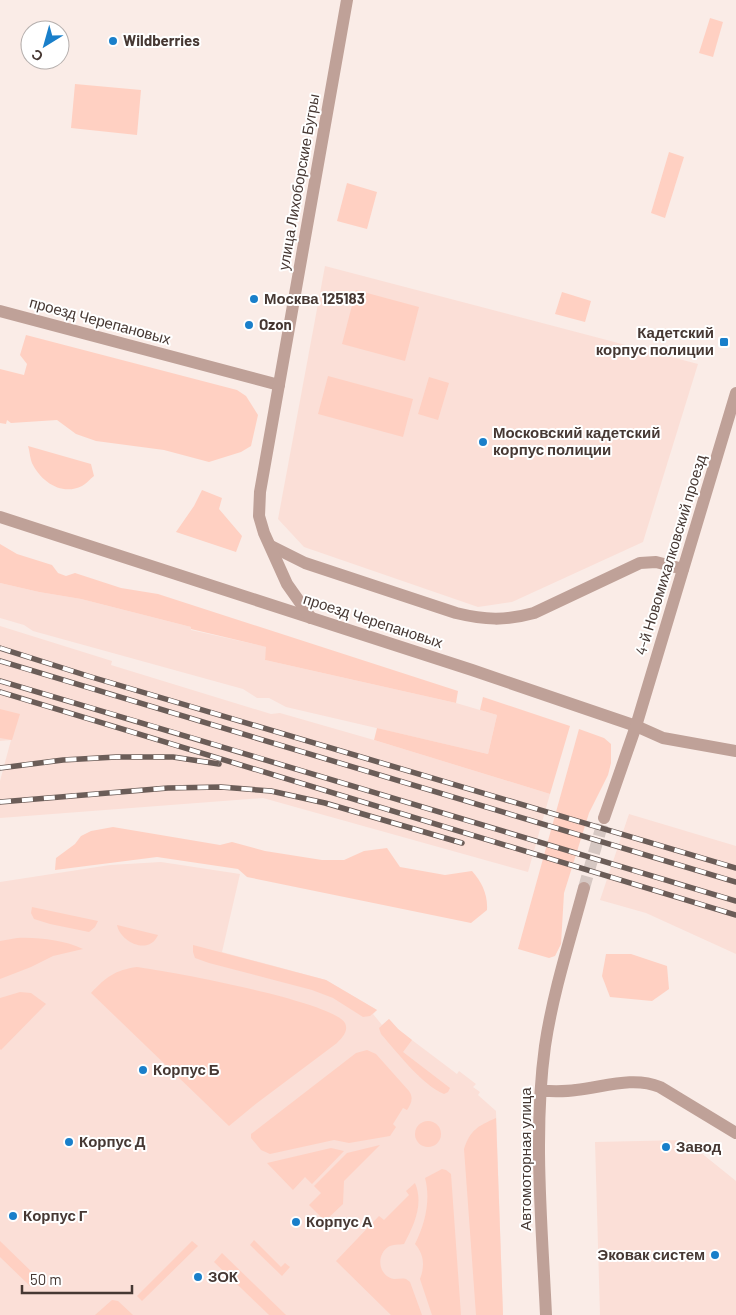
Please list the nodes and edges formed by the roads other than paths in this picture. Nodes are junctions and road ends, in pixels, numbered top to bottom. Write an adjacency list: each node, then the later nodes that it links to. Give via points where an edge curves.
1 (347, 0): 3 (street, улица Лихоборские Бугры)
2 (0, 311): 3 (street, проезд Черепановых)
3 (279, 385): 6 (street, улица Лихоборские Бугры, via 260,492 259,516)
4 (736, 393): 7 (street, 4-й Новомихалковский проезд)
5 (0, 517): 8 (street, проезд Черепановых)
6 (271, 546): 7 (street, via 305,563 456,613 497,620 534,613 640,563 656,562); 8 (street, улица Лихоборские Бугры, via 287,584)
7 (684, 569): 9 (street, 4-й Новомихалковский проезд)
8 (311, 618): 9 (street, проезд Черепановых)
9 (636, 726): 10 (street, проезд Черепановых, via 663,738); 11 (street)
10 (736, 751)
11 (604, 818)
12 (584, 888): 13 (street, Автомоторная улица, via 553,1006)
13 (541, 1091): 14 (street, via 650,1082); 15 (street, Автомоторная улица, via 539,1142)
14 (736, 1133)
15 (546, 1315)

